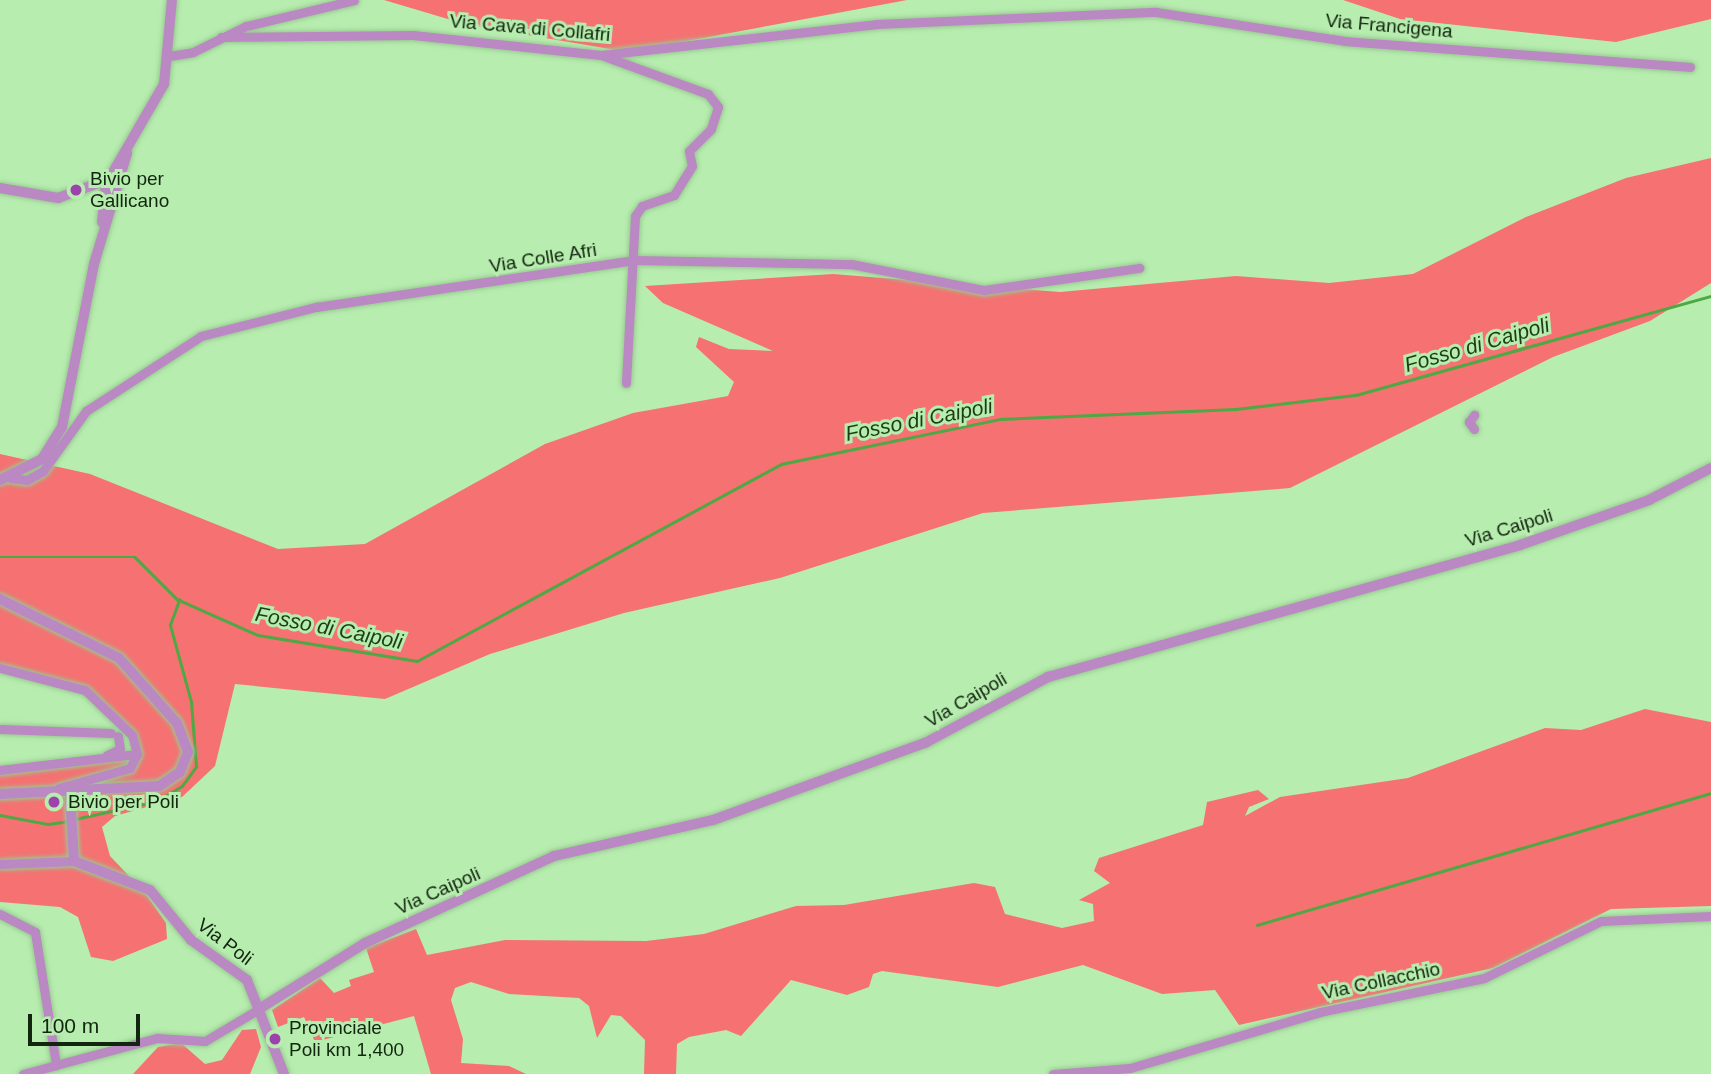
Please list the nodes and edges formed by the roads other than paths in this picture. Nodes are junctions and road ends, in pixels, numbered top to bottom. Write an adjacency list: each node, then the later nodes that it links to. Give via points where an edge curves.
1 (172, 0): 6 (street)
2 (354, 0): 4 (street)
3 (877, 24): 5 (street, Via Cava di Collafri); 7 (street, Via Francigena, via 1163,12 1354,42)
4 (221, 37): 5 (street, Via Cava di Collafri, via 413,35); 6 (street)
5 (601, 55): 13 (street, via 708,94 718,107 713,126 689,151 693,163 677,192 636,213)
6 (169, 56): 8 (street, via 162,90)
7 (1690, 67)
8 (110, 187): 10 (street); 11 (street); 12 (street)
9 (0, 188): 10 (street, via 34,198)
10 (82, 194): 11 (street)
11 (102, 208): 12 (street)
12 (101, 238): 19 (street, via 62,427 47,454)
13 (635, 260): 14 (street, Via Colle Afri, via 850,264 984,290); 15 (street); 19 (street, Via Colle Afri, via 224,326 148,367 86,411 40,474)
14 (1139, 268)
15 (626, 383)
16 (1474, 415): 17 (street, via 1469,422)
17 (1474, 429)
18 (1711, 468): 33 (street, Via Caipoli, via 1656,497 1520,545 1048,677 917,747 713,820 554,856 365,943)
19 (6, 479)
20 (0, 599): 28 (street, via 119,657 187,742 186,761 165,783)
21 (0, 668): 23 (street, via 93,695 126,724)
22 (0, 729): 24 (street, via 30,727 115,735 117,752)
23 (137, 754): 24 (street); 27 (street, via 128,769)
24 (88, 763): 25 (street)
25 (0, 771)
26 (0, 794): 27 (street)
27 (44, 794): 28 (street)
28 (71, 794): 29 (street)
29 (73, 857): 30 (street); 33 (street, Via Poli, via 152,892 191,940 247,980)
30 (0, 864)
31 (0, 914): 34 (street, via 35,932)
32 (1711, 916): 37 (street, Via Collacchio, via 1601,921 1484,978 1320,1012 1130,1068)
33 (259, 1009): 34 (street, via 205,1041 154,1038); 36 (street, Via Poli)
34 (56, 1065): 35 (street)
35 (23, 1074)
36 (284, 1074)
37 (1053, 1074)

